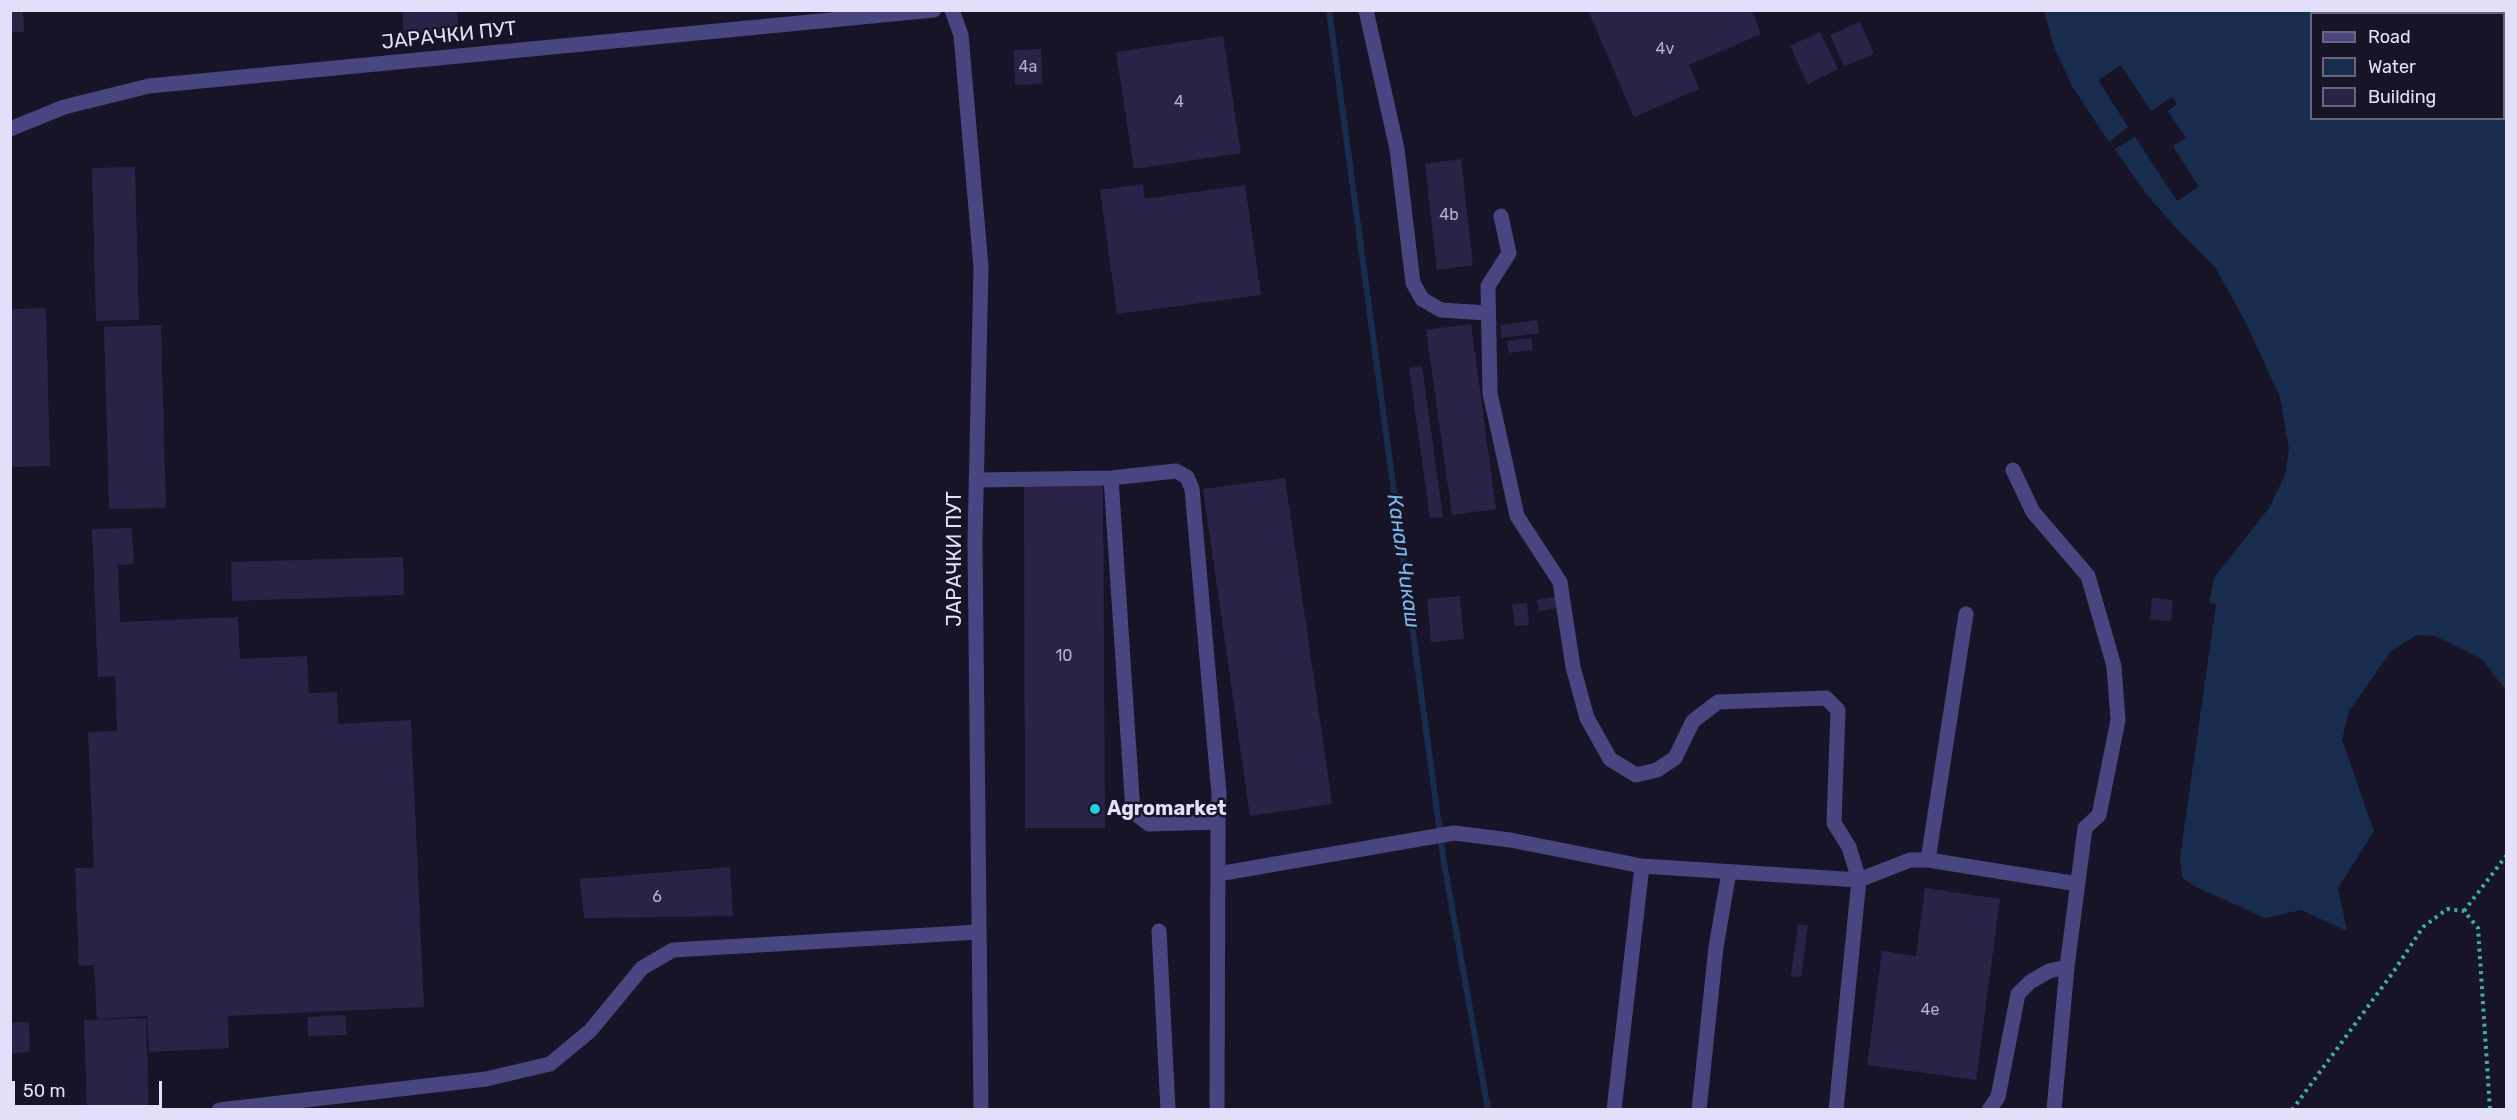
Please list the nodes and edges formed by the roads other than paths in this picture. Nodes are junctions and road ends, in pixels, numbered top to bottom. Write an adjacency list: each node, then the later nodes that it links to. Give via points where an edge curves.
1 (934, 10): 4 (street, ЈАРАЧКИ ПУТ, via 149,86 64,106)
2 (952, 10): 9 (street, ЈАРАЧКИ ПУТ, via 961,35 981,267)
3 (1366, 10): 6 (street, via 1397,149 1413,283 1422,299 1441,310)
4 (10, 129)
5 (1501, 216): 6 (street, via 1509,253 1488,286)
6 (1486, 313): 16 (street, via 1490,393 1517,516 1560,582 1573,667 1587,718 1610,759 1636,775 1657,770 1675,759 1693,721 1718,702 1826,698 1838,710 1834,823 1848,847)
7 (2013, 470): 17 (street, via 2033,512 2088,576 2114,666 2118,720 2098,815 2085,828)
8 (1111, 478): 9 (street); 11 (street, via 1133,812 1149,824); 11 (street, via 1176,471 1187,477 1192,489 1219,794)
9 (976, 480): 19 (street, ЈАРАЧКИ ПУТ)
10 (1966, 614): 12 (street)
11 (1218, 822): 15 (street)
12 (1928, 860): 16 (street, via 1910,860); 17 (street)
13 (1642, 866): 14 (street); 15 (street, via 1454,833); 25 (street)
14 (1729, 872): 16 (street); 26 (street, via 1716,947)
15 (1218, 874): 24 (street)
16 (1859, 880): 27 (street)
17 (2078, 884): 20 (street)
18 (1159, 931): 23 (street)
19 (979, 932): 21 (street, via 673,950 642,968 590,1031 550,1064 486,1079); 22 (street, ЈАРАЧКИ ПУТ)
20 (2067, 967): 28 (street, via 2049,971 2018,994 1998,1097); 29 (street)
21 (219, 1110)
22 (981, 1110)
23 (1168, 1110)
24 (1217, 1110)
25 (1614, 1110)
26 (1698, 1110)
27 (1836, 1110)
28 (1989, 1110)
29 (2054, 1110)

